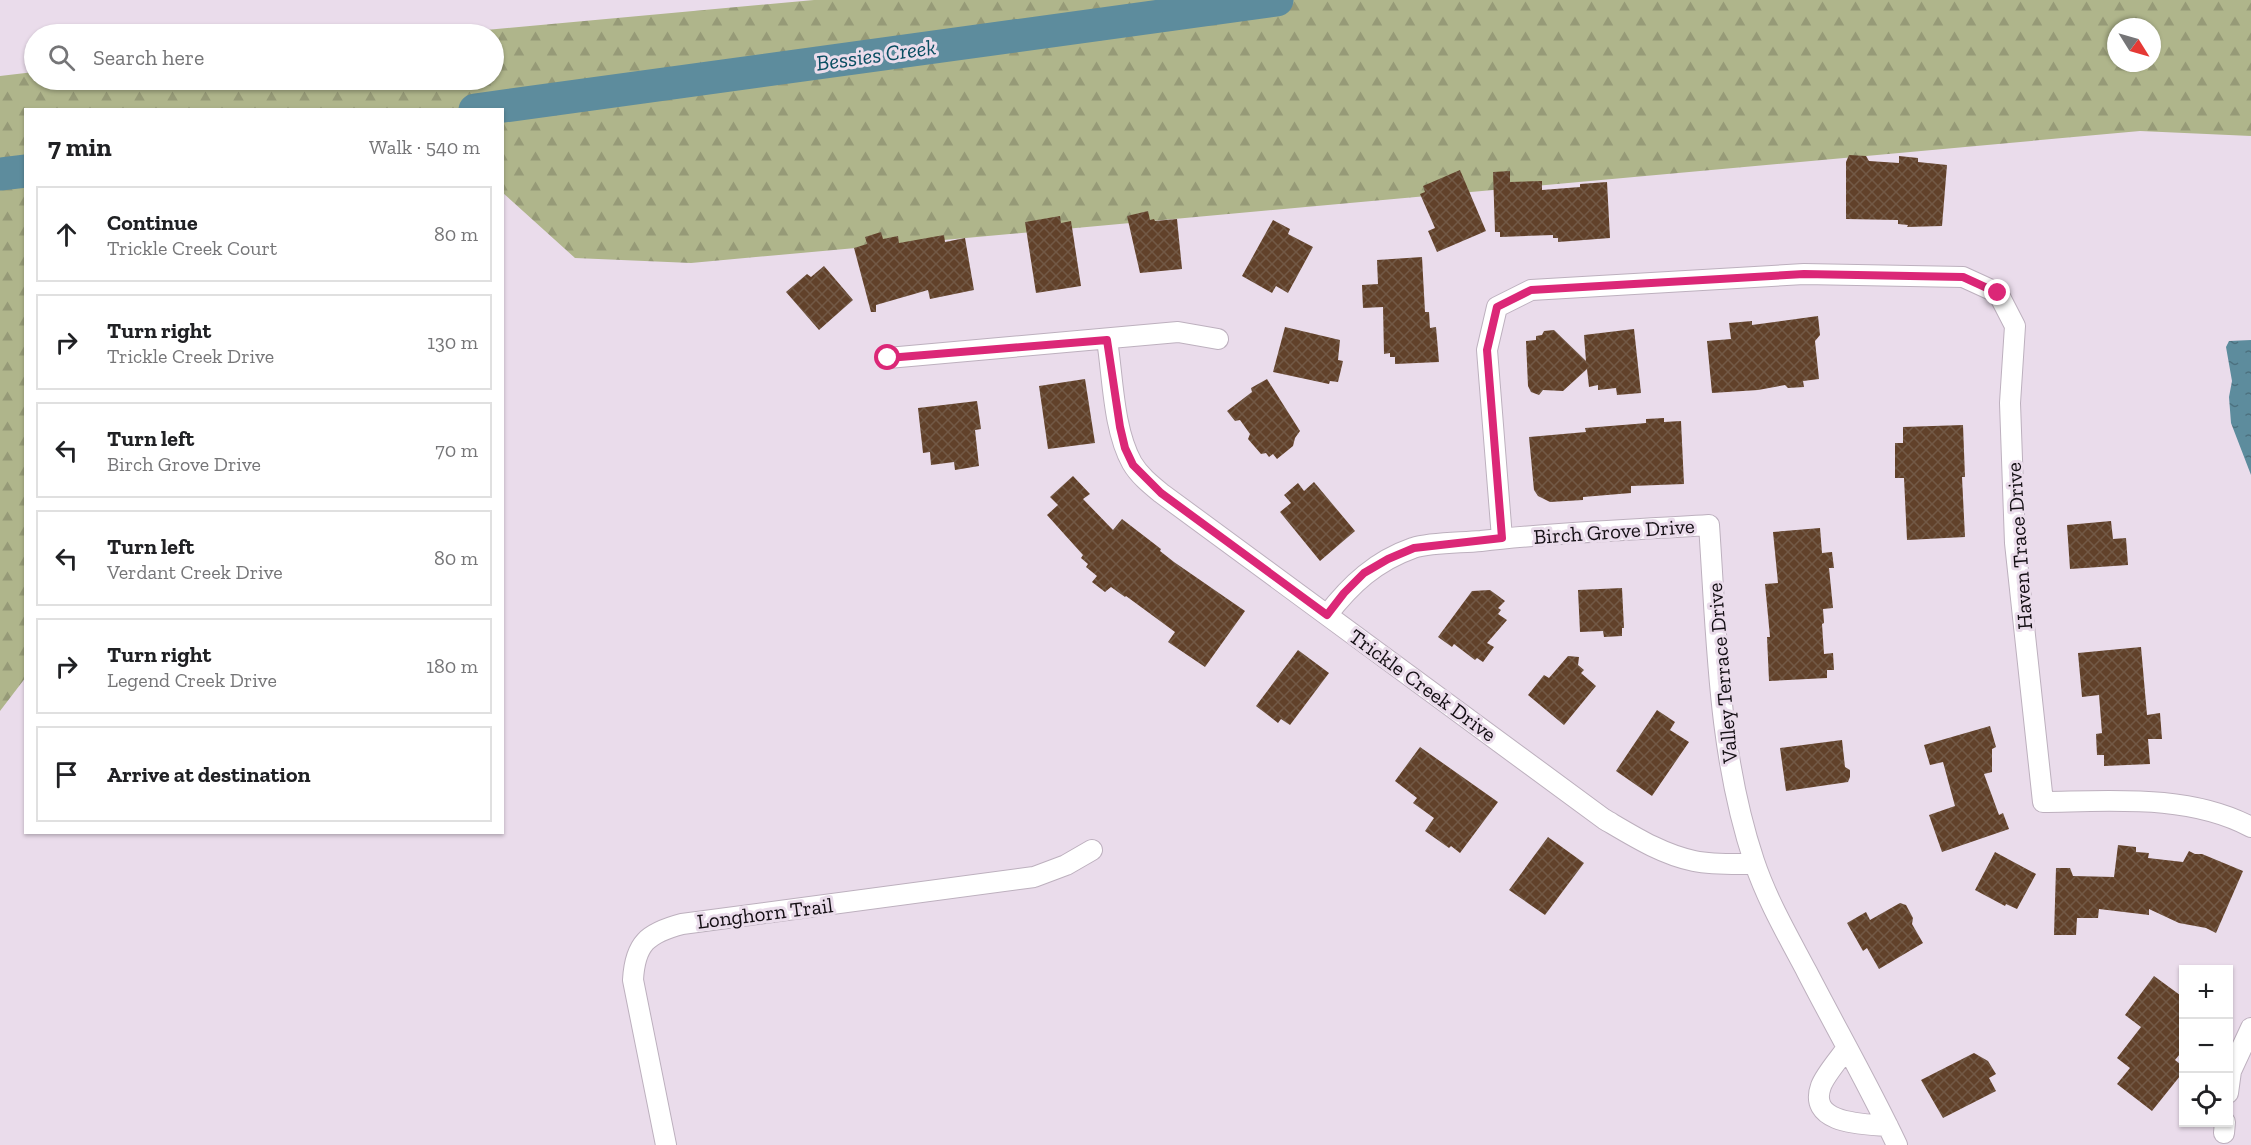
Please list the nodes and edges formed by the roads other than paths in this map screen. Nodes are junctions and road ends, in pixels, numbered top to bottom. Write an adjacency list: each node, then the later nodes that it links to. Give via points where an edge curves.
1 (1218, 339): 2 (street, via 1178,332)
2 (1107, 340): 3 (street); 6 (street, Trickle Creek Drive, via 1125,448 1139,472 1161,493)
3 (888, 358)
4 (1709, 525): 5 (street, Birch Grove Drive); 9 (street, Valley Terrace Drive, via 1721,708 1737,799)
5 (1502, 538): 6 (street, Birch Grove Drive, via 1414,548 1388,559 1364,573); 7 (street, Haven Trace Drive, via 1487,350 1497,307 1531,290 1804,274 1963,277 1998,293 2015,326 2010,403 2015,543 2043,802 2165,803 2201,809)
6 (1327, 615): 9 (street, Trickle Creek Drive, via 1629,834 1655,848 1695,861)
7 (2251, 827)
8 (1092, 850): 14 (street, Longhorn Trail, via 1034,878 661,929 644,943 634,960 633,980)
9 (1755, 864): 11 (street, Valley Terrace Drive, via 1780,922)
10 (2251, 1028): 12 (street)
11 (1847, 1048): 13 (street, Valley Terrace Drive); 13 (street, via 1821,1086 1819,1099 1823,1110 1844,1122)
12 (2231, 1073)
13 (1888, 1126): 15 (street, Valley Terrace Drive)
14 (666, 1145)
15 (1897, 1145)

